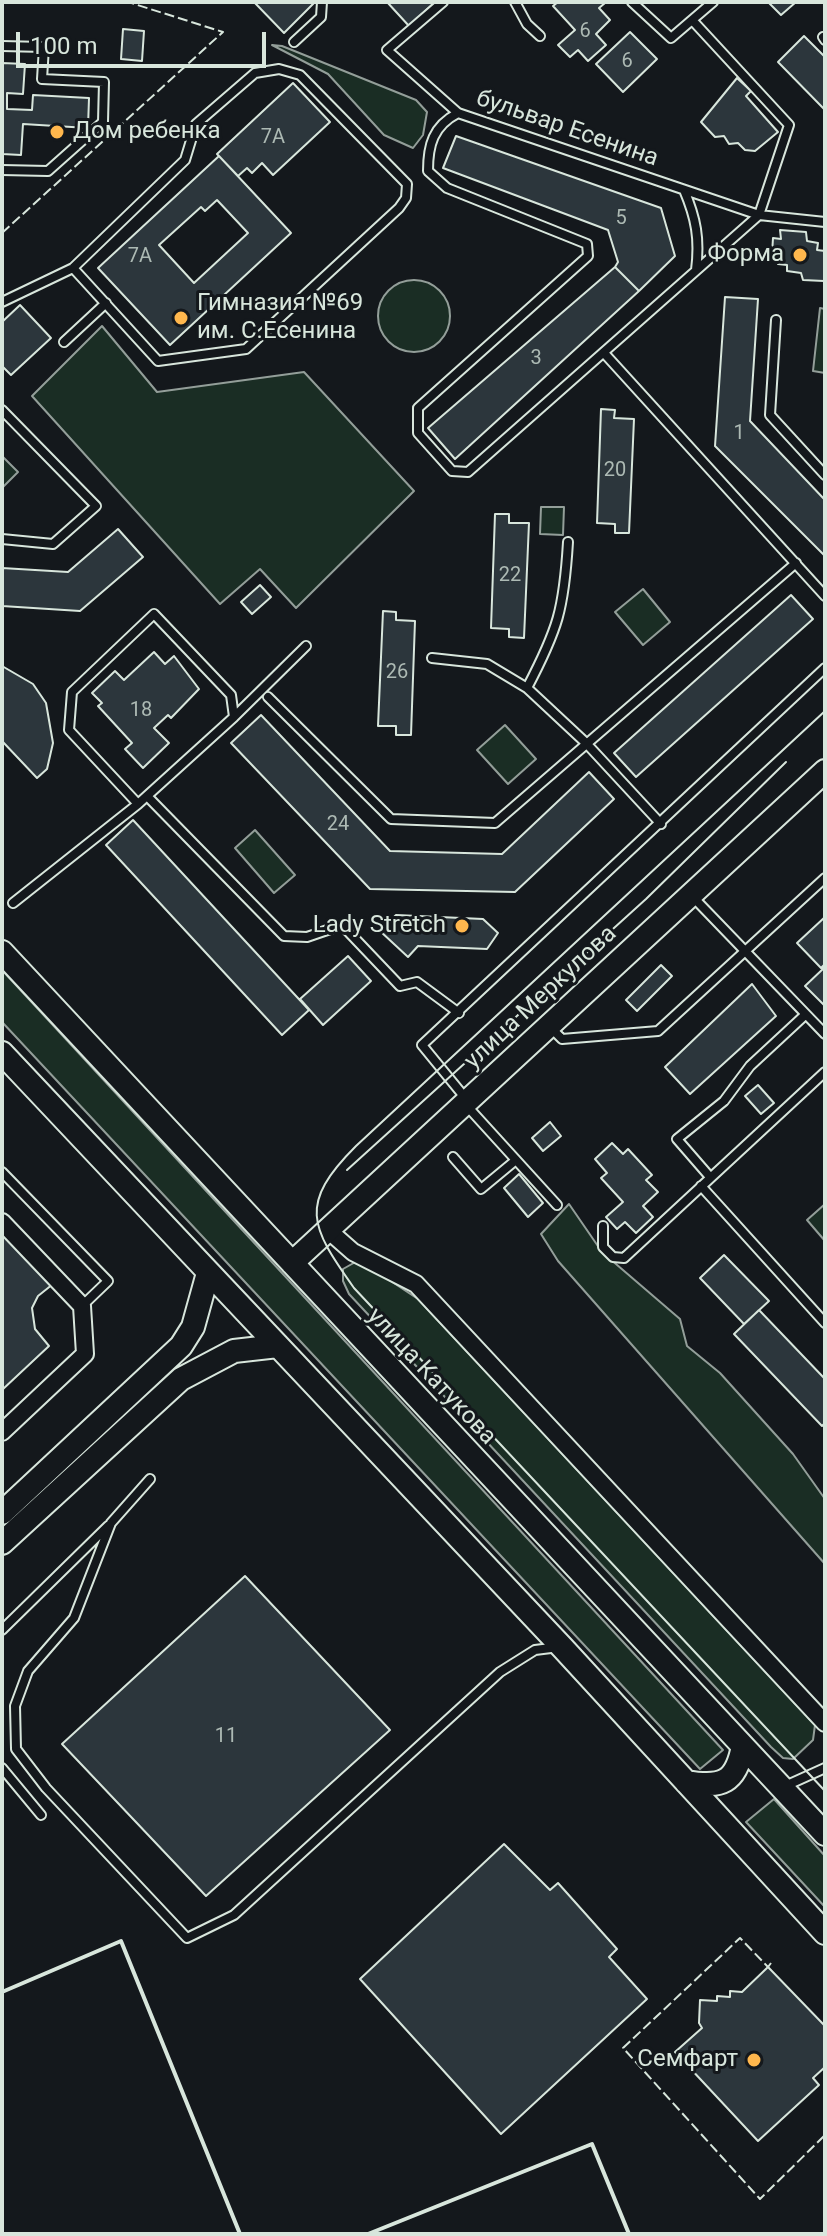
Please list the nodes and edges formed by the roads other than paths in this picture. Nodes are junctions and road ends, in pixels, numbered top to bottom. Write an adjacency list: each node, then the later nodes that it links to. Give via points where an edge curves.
1 (322, 2): 8 (lane, via 321,17)
2 (443, 2): 10 (lane, бульвар Есенина, via 387,50)
3 (515, 2): 7 (lane)
4 (632, 2): 6 (lane, via 671,38)
5 (713, 2): 6 (lane)
6 (693, 21): 13 (lane, via 789,125)
7 (540, 36)
8 (294, 42)
9 (2, 46): 11 (lane, via 44,47 42,79 104,82 103,122 48,171)
10 (458, 113): 12 (lane, бульвар Есенина); 21 (lane, via 436,130 428,150 428,171 447,188 587,244 588,256 418,408 418,433 452,471 468,472)
11 (2, 170)
12 (684, 190): 13 (lane, бульвар Есенина); 16 (lane, via 698,230)
13 (759, 215): 14 (lane, бульвар Есенина); 16 (lane)
14 (825, 222)
15 (73, 268): 17 (lane); 18 (lane); 18 (lane, via 185,160 196,124 255,73 279,69 300,75 407,184 399,208 246,349 158,361)
16 (696, 271): 21 (lane)
17 (2, 302)
18 (106, 303): 20 (lane)
19 (776, 320): 23 (lane, via 770,415)
20 (64, 342)
21 (604, 353): 26 (lane)
22 (2, 410): 24 (lane, via 96,506 53,544)
23 (825, 475)
24 (2, 539)
25 (568, 542): 31 (lane, via 565,601 554,638)
26 (796, 563): 27 (lane); 34 (lane)
27 (825, 596)
28 (306, 646): 33 (lane)
29 (432, 658): 31 (lane, via 487,664)
30 (825, 668): 38 (lane)
31 (527, 688): 34 (lane)
32 (268, 697): 34 (lane, via 391,819 495,823)
33 (234, 717): 36 (lane); 37 (lane, via 231,695 154,614 72,692 69,730)
34 (586, 743): 38 (lane)
35 (825, 771): 40 (main road, улица Меркулова)
36 (147, 796): 37 (lane); 44 (lane, via 284,936 307,937 342,925 400,986 417,982)
37 (138, 804): 41 (lane)
38 (661, 824): 44 (lane)
39 (825, 878): 43 (lane)
40 (691, 895): 43 (lane); 46 (main road, улица Меркулова)
41 (13, 903)
42 (2, 952): 60 (main road, улица Катукова)
43 (746, 952): 45 (lane); 46 (lane, via 658,1031 562,1039)
44 (459, 1013): 50 (lane, via 422,1045)
45 (805, 1015): 47 (lane); 54 (lane, via 750,1066 724,1101 677,1139)
46 (549, 1026): 50 (main road, улица Меркулова)
47 (825, 1034)
48 (2, 1053): 61 (main road)
49 (825, 1072): 54 (lane)
50 (466, 1102): 52 (lane); 59 (main road, улица Меркулова)
51 (453, 1157): 52 (lane, via 481,1189)
52 (516, 1160): 56 (lane)
53 (2, 1172): 62 (lane, via 108,1281)
54 (710, 1177): 55 (lane)
55 (701, 1186): 58 (lane, via 624,1258 613,1257 603,1247); 63 (lane)
56 (557, 1205)
57 (2, 1222): 62 (street)
58 (603, 1226)
59 (328, 1230): 60 (main road, улица Меркулова); 72 (street, via 353,1252 416,1284)
60 (292, 1263): 73 (main road, улица Катукова)
61 (208, 1273): 64 (main road); 67 (main road, via 193,1327 181,1346)
62 (82, 1306): 65 (street, via 85,1354)
63 (825, 1323)
64 (278, 1346): 69 (main road, via 234,1351 181,1379); 71 (main road)
65 (2, 1432)
66 (150, 1479): 68 (lane)
67 (2, 1513)
68 (111, 1523): 70 (lane); 71 (lane, via 74,1618 28,1671 15,1706 16,1749 187,1938 234,1915 500,1672 535,1650)
69 (2, 1543)
70 (2, 1630)
71 (562, 1647): 76 (main road)
72 (825, 1723)
73 (743, 1746): 76 (main road, via 739,1767 727,1781 707,1786); 77 (main road, улица Катукова)
74 (2, 1768): 78 (lane)
75 (825, 1768): 77 (lane)
76 (686, 1782): 80 (main road)
77 (782, 1787): 79 (main road, улица Катукова)
78 (41, 1815)
79 (825, 1834)
80 (825, 1933)

